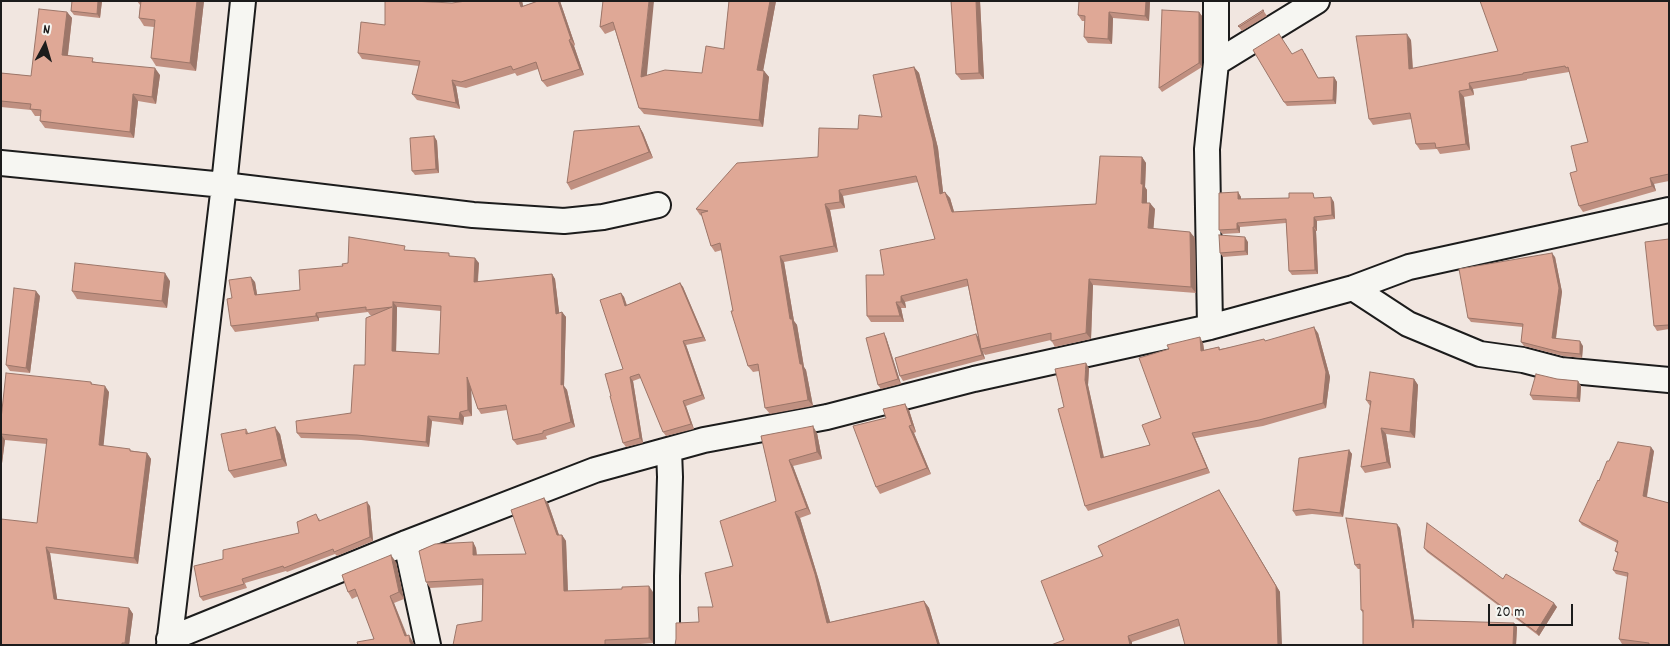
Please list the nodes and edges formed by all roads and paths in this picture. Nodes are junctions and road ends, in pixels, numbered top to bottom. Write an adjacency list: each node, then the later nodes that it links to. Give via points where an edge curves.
1 (243, 1): 6 (street)
2 (1216, 1): 4 (street)
3 (1317, 1): 4 (street)
4 (1216, 62): 10 (street, via 1207,148)
5 (1, 163): 6 (street)
6 (224, 185): 7 (street, via 473,215 564,221); 14 (street)
7 (658, 205)
8 (1669, 210): 9 (street, via 1409,267)
9 (1353, 288): 10 (street); 11 (street, via 1408,324 1480,354 1561,370)
10 (1210, 327): 12 (street, via 974,379 828,417 704,440)
11 (1669, 380)
12 (670, 450): 13 (street, via 595,470); 16 (street)
13 (406, 542): 14 (street); 15 (street)
14 (169, 642)
15 (428, 645)
16 (667, 645)

